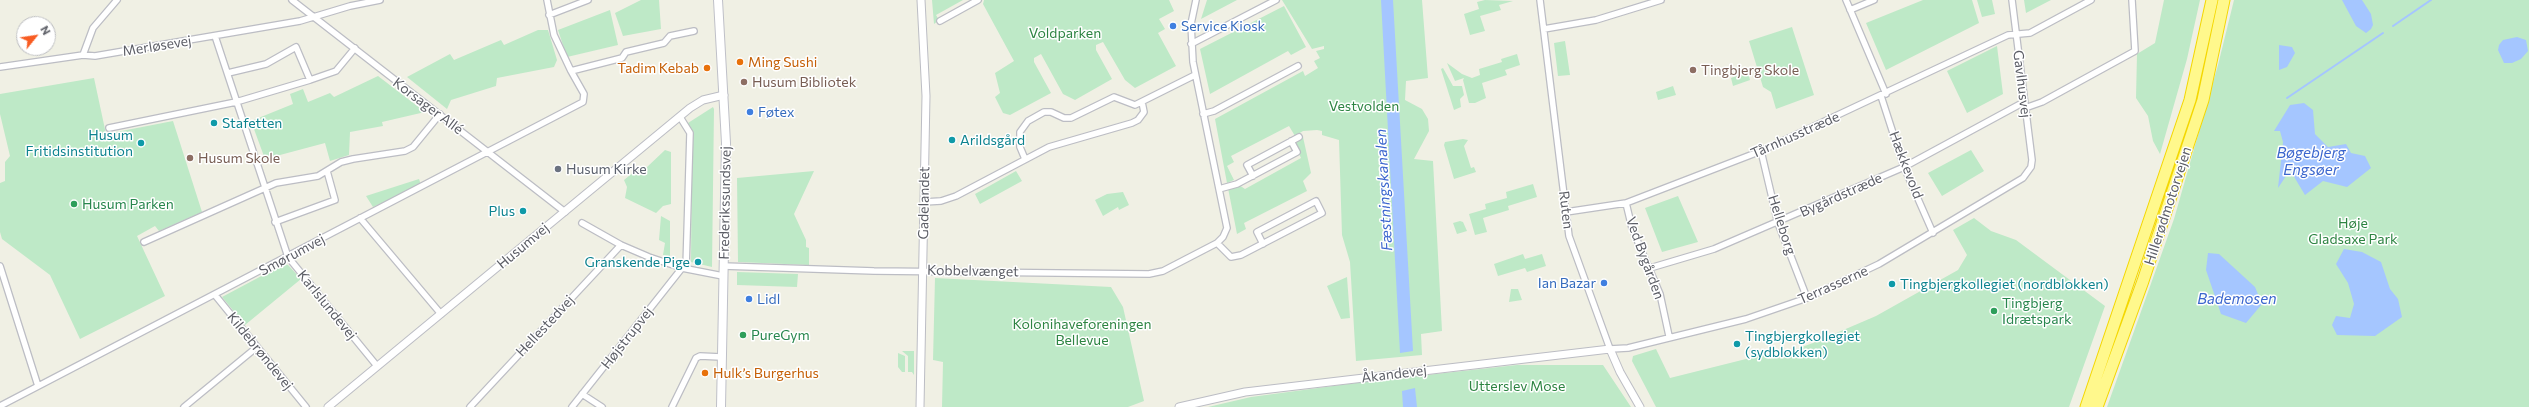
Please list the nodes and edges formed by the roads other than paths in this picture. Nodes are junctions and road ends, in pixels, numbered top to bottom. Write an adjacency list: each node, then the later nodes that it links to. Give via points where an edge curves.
1 (116, 0): 30 (street, via 93,28)
2 (292, 0): 22 (street, Korsager Allé)
3 (380, 0): 22 (street, Merløsevej)
4 (547, 0): 21 (street)
5 (588, 0): 21 (street)
6 (718, 0): 37 (main road, Frederikssundsvej)
7 (921, 0): 57 (street, Gadelandet, via 926,76)
8 (978, 0): 23 (street)
9 (1196, 0): 28 (street, via 1191,24)
10 (1276, 0): 28 (street)
11 (1540, 0): 24 (street, Ruten)
12 (1661, 0): 24 (street, via 1596,20)
13 (1846, 0): 20 (street, Hækkevold)
14 (1874, 0): 20 (street)
15 (2012, 0): 26 (street, Gavlhusvej)
16 (2091, 0): 26 (street, Tårnhusstræde, via 2030,33)
17 (2132, 0): 41 (street, Bygårdstræde, via 2135,51 2042,102)
18 (2212, 0): 99 (highway, Hillerødmotorvejen, via 2190,100)
19 (2224, 0): 100 (highway, Hillerødmotorvejen, via 2203,100 2143,281)
20 (1850, 10): 38 (street, Hækkevold)
21 (550, 15): 33 (street, via 558,45)
22 (313, 17): 27 (street, Merløsevej, via 300,22); 29 (street, Korsager Allé)
23 (940, 21)
24 (1544, 29): 60 (street, Ruten)
25 (694, 31): 33 (street, via 670,36 664,43 626,52 622,58)
26 (2016, 35): 38 (street, Tårnhusstræde, via 2008,35); 41 (street, Gavlhusvej)
27 (215, 36): 30 (street, Merløsevej, via 95,56); 34 (street, Karlslundevej)
28 (1191, 44): 35 (street)
29 (355, 48): 36 (street, via 336,71); 42 (street, Korsager Allé)
30 (83, 55): 32 (street, Merløsevej)
31 (1298, 66): 43 (street, via 1214,111)
32 (0, 67)
33 (571, 72): 49 (street, Smørumvej, via 584,94 583,102)
34 (228, 74): 36 (street, via 266,64 296,47); 39 (street, Karlslundevej)
35 (1195, 75): 40 (street); 43 (street)
36 (310, 80): 39 (street)
37 (724, 95): 44 (street, Husumvej, via 703,100); 72 (main road, Frederikssundsvej, via 726,143)
38 (1884, 95): 48 (street, Tårnhusstræde); 51 (street, Hækkevold)
39 (236, 102): 45 (street); 55 (street, Karlslundevej)
40 (1142, 102): 50 (street, via 1144,112 1138,120 1049,147); 50 (street, via 1130,104 1114,97 1071,118 1044,112 1028,121 1020,132 1020,147)
41 (2024, 105): 51 (street, Bygårdstræde); 52 (street, Gavlhusvej)
42 (440, 114): 49 (street, Korsager Allé); 53 (street, via 413,148 341,162)
43 (1203, 114): 56 (street)
44 (680, 116): 59 (street, Husumvej); 73 (street, via 690,133)
45 (109, 128)
46 (1299, 137): 47 (street)
47 (1291, 141): 54 (street, via 1297,152); 54 (street, via 1247,165)
48 (1761, 151): 58 (street, Tårnhusstræde); 64 (street, Helleborg)
49 (489, 152): 59 (street, Korsager Allé); 61 (street, Smørumvej)
50 (1025, 159): 57 (street, via 948,200)
51 (1904, 167): 64 (street, Bygårdstræde); 65 (street, Hækkevold)
52 (2031, 167): 65 (street, Terrasserne, via 2023,178)
53 (327, 172): 55 (street); 62 (street, via 335,200)
54 (1253, 176): 56 (street)
55 (264, 188): 62 (street, Karlslundevej); 66 (street)
56 (1219, 189): 67 (street, via 1226,228)
57 (924, 202): 75 (street, Gadelandet)
58 (1626, 203): 60 (street, Tårnhusstræde); 74 (street, Ved Bygården, via 1632,228)
59 (565, 212): 79 (street, Husumvej)
60 (1566, 212): 82 (street, Ruten, via 1574,252)
61 (360, 218): 70 (street, Smørumvej); 79 (street)
62 (275, 222): 70 (street, Karlslundevej)
63 (582, 223): 69 (street)
64 (1778, 223): 74 (street, Bygårdstræde, via 1714,249); 78 (street, Helleborg)
65 (1933, 233): 78 (street, Terrasserne, via 1879,264)
66 (144, 242)
67 (1217, 243): 68 (street, via 1231,257 1241,256); 75 (street, Kobbelvænget, via 1163,271 1149,274)
68 (1263, 244): 68 (street, via 1322,213 1316,201 1257,232)
69 (620, 245): 73 (street); 91 (street, Hellestedvej)
70 (288, 257): 77 (street, Smørumvej); 84 (street, Karlslundevej)
71 (0, 266): 85 (street)
72 (723, 266): 75 (street, Kobbelvænget); 76 (main road, Frederikssundsvej)
73 (684, 268): 76 (street); 86 (street, Højstrupvej)
74 (1650, 268): 80 (street, Ved Bygården, via 1660,294)
75 (923, 270): 96 (street, Gadelandet)
76 (723, 276): 83 (main road, Frederikssundsvej)
77 (214, 295): 81 (street, Kildebrøndevej); 85 (street, Smørumvej)
78 (1808, 298): 80 (street, Terrasserne, via 1746,319)
79 (441, 314): 84 (street, Husumvej)
80 (1669, 336): 82 (street, Terrasserne, via 1628,348)
81 (257, 347): 88 (street); 89 (street, Kildebrøndevej)
82 (1610, 349): 97 (street, Åkandevej, via 1245,392); 98 (street, Ruten)
83 (721, 357): 94 (street, via 696,358); 95 (main road, Frederikssundsvej)
84 (377, 366): 90 (street, Husumvej)
85 (38, 386): 87 (street, Smørumvej)
86 (582, 394): 92 (street, Højstrupvej); 93 (street)
87 (0, 406)
88 (184, 407)
89 (306, 407)
90 (328, 407)
91 (470, 407)
92 (572, 407)
93 (602, 407)
94 (672, 407)
95 (721, 407)
96 (920, 407)
97 (1179, 407)
98 (1640, 407)
99 (2086, 407)
100 (2097, 407)

